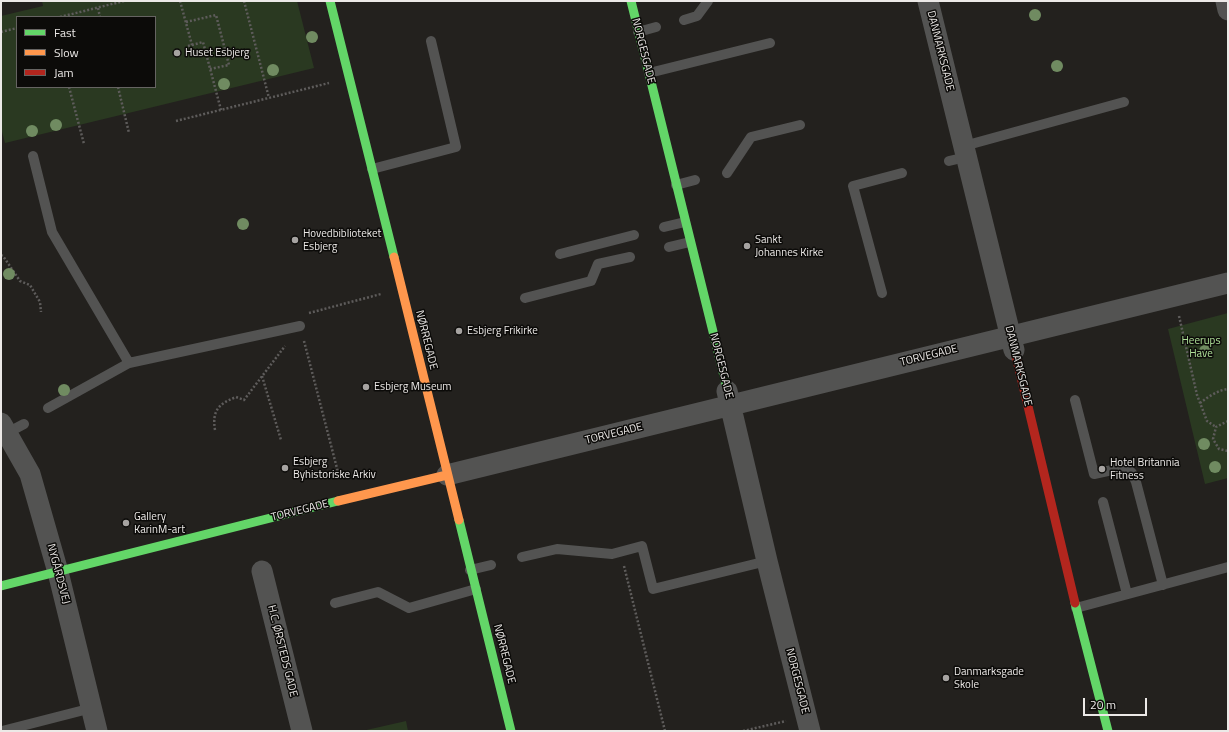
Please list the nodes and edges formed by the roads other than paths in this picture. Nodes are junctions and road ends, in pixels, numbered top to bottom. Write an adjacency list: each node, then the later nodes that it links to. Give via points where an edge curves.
1 (330, 1): 17 (street, NØRREGADE)
2 (631, 1): 9 (street, NORGESGADE)
3 (708, 1): 7 (lane, via 697,16)
4 (928, 1): 15 (street, DANMARKSGADE)
5 (1226, 1): 6 (street)
6 (1228, 10)
7 (684, 20)
8 (656, 27): 9 (lane)
9 (638, 32): 12 (street, NORGESGADE)
10 (431, 41): 17 (lane, via 456,147)
11 (770, 43): 12 (lane)
12 (649, 74): 21 (street, NORGESGADE)
13 (1124, 102): 15 (lane)
14 (800, 125): 18 (lane, via 752,137)
15 (960, 154): 33 (street, DANMARKSGADE)
16 (33, 156): 35 (lane, via 52,232)
17 (372, 169): 41 (street, NØRREGADE)
18 (727, 173)
19 (902, 173): 30 (lane, via 853,186)
20 (695, 180): 21 (lane)
21 (676, 185): 22 (street, NORGESGADE)
22 (685, 222): 23 (lane); 25 (street, NORGESGADE)
23 (664, 227)
24 (634, 235): 27 (lane)
25 (690, 242): 26 (lane); 36 (street, NORGESGADE)
26 (669, 247)
27 (560, 254)
28 (630, 257): 31 (lane, via 598,264 592,281)
29 (1228, 283): 33 (street, TORVEGADE)
30 (882, 293)
31 (525, 298)
32 (300, 326): 35 (lane)
33 (1011, 336): 34 (street, DANMARKSGADE); 38 (street, TORVEGADE)
34 (1016, 356): 55 (street, DANMARKSGADE)
35 (129, 363): 39 (lane)
36 (726, 384): 38 (street, NORGESGADE)
37 (1075, 400): 50 (lane, via 1094,474 1126,467 1132,473)
38 (731, 405): 41 (street, TORVEGADE); 44 (street, NORGESGADE)
39 (48, 408)
40 (10, 426): 49 (street, NYGÅRDSVEJ, via 30,474)
41 (447, 475): 47 (street, NØRREGADE); 49 (street, TORVEGADE)
42 (1103, 502): 53 (lane)
43 (522, 557): 44 (lane, via 557,549 612,554 642,546 653,589)
44 (767, 561): 61 (street, NORGESGADE)
45 (491, 565): 47 (lane)
46 (1228, 567): 50 (lane)
47 (470, 570): 52 (street, NØRREGADE)
48 (262, 571): 59 (street, H.C. ØRSTEDS GADE)
49 (58, 572): 51 (street, TORVEGADE); 56 (street, NYGÅRDSVEJ)
50 (1163, 584): 53 (lane)
51 (1, 586)
52 (476, 589): 54 (lane, via 409,608 378,592); 60 (street, NØRREGADE)
53 (1127, 594): 55 (lane)
54 (335, 603)
55 (1076, 608): 62 (street, DANMARKSGADE)
56 (92, 708): 57 (lane); 58 (street, NYGÅRDSVEJ)
57 (2, 731)
58 (97, 731)
59 (302, 731)
60 (511, 731)
61 (810, 731)
62 (1108, 731)

